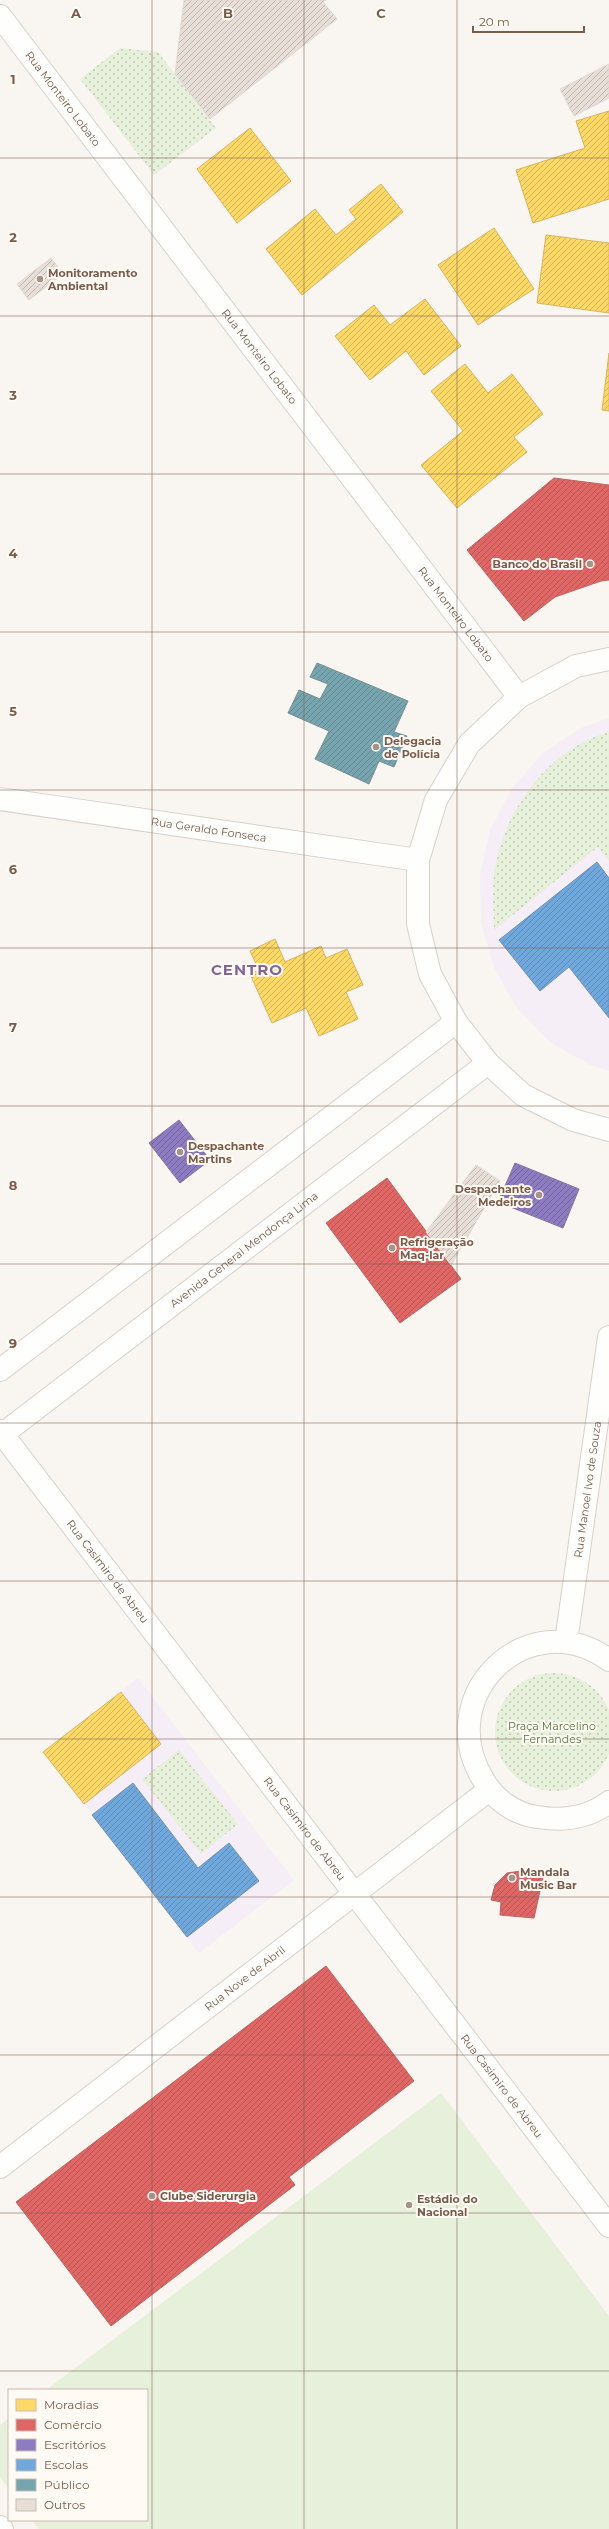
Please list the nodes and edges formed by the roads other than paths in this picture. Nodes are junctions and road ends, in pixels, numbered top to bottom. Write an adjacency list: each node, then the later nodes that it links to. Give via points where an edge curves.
1 (0, 16): 3 (street, Rua Monteiro Lobato)
2 (609, 659): 3 (street, via 576,666)
3 (518, 697): 5 (street, via 469,744 436,800)
4 (0, 799): 5 (street, Rua Geraldo Fonseca)
5 (418, 860): 6 (street, via 418,924 430,974)
6 (456, 1022): 7 (street); 10 (street)
7 (488, 1063): 8 (street, via 523,1095 573,1120); 11 (street, Avenida General Mendonça Lima)
8 (609, 1130)
9 (609, 1337): 12 (street, Rua Manoel Ivo de Souza)
10 (0, 1370)
11 (1, 1434): 16 (street, Rua Casimiro de Abreu)
12 (566, 1642): 13 (street, via 587,1646); 14 (street, via 546,1642 522,1647 501,1661 482,1683 470,1709 467,1738 474,1766)
13 (609, 1660)
14 (489, 1790): 15 (street, via 508,1806 531,1816 555,1820 580,1816); 16 (street, Rua Nove de Abril)
15 (609, 1803)
16 (355, 1894): 17 (street, Rua Nove de Abril); 18 (street, Rua Casimiro de Abreu)
17 (0, 2167)
18 (609, 2226)

